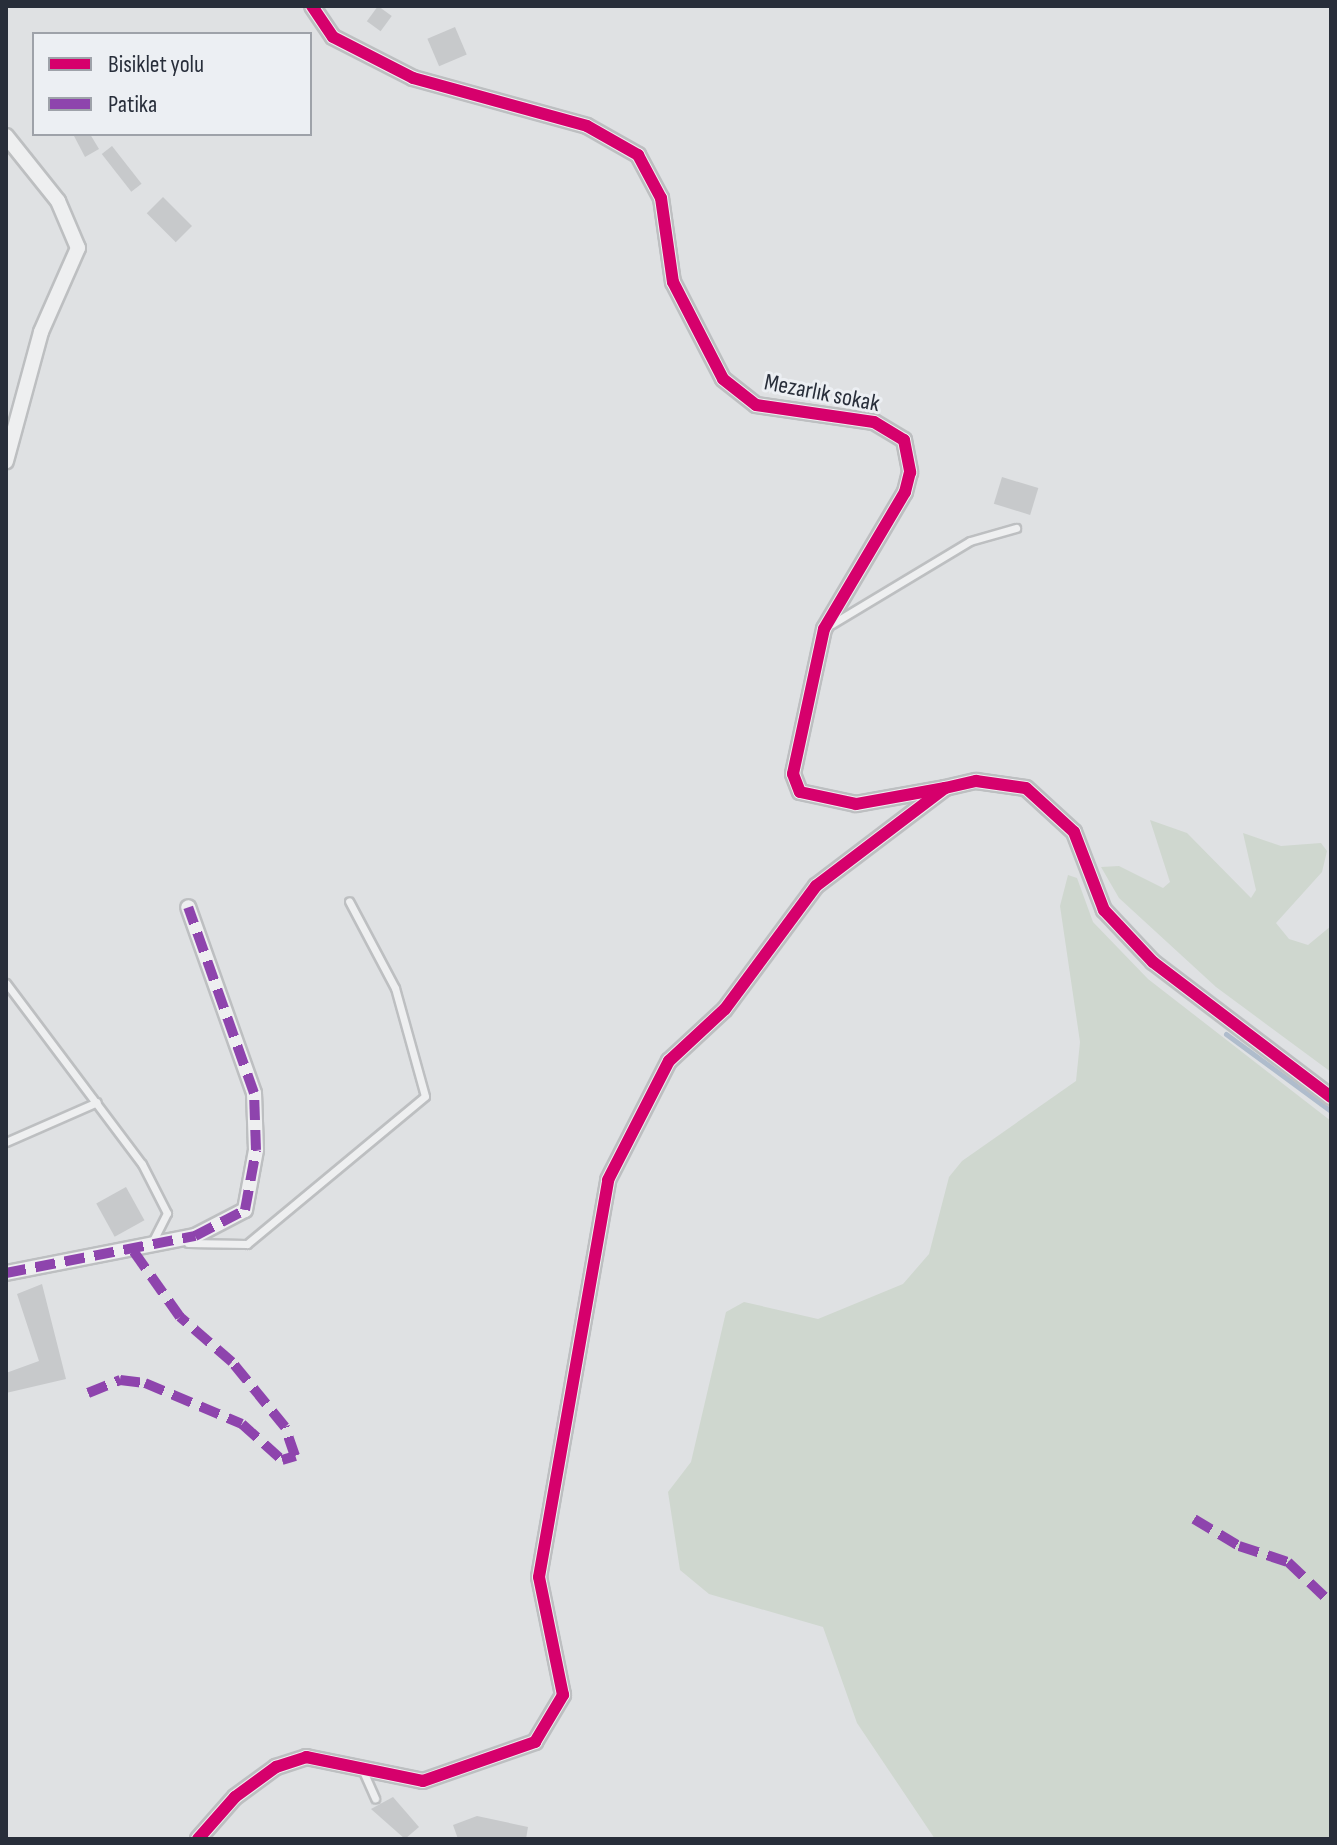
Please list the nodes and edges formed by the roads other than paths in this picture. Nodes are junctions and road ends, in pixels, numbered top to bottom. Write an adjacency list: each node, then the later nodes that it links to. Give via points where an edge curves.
1 (312, 6): 5 (street, Mezarlık sokak, via 333,37 413,78 587,126 638,155 661,198 673,282 723,379 756,405 874,422 904,440 910,472 905,492)
2 (6, 136): 3 (street, via 58,201 78,248 41,332)
3 (6, 461)
4 (1016, 528): 5 (lane, via 970,541)
5 (824, 629): 6 (street, Mezarlık sokak, via 793,774 800,792 856,804)
6 (945, 788): 10 (street, via 976,781 1026,788 1074,832 1104,910 1153,962); 15 (street, via 816,886 725,1009 669,1061 608,1180 539,1577 563,1695 552,1717 535,1742 447,1776 402,1779)
7 (349, 901): 13 (lane, via 395,988 425,1096 247,1244)
8 (188, 907): 13 (street, via 249,1070 253,1182 239,1217 195,1236)
9 (6, 983): 11 (lane)
10 (1331, 1097)
11 (97, 1102): 12 (lane); 13 (lane, via 167,1213)
12 (6, 1142)
13 (150, 1243): 14 (street)
14 (6, 1273)
15 (362, 1767): 16 (lane); 17 (street, via 306,1757 276,1767 235,1797)
16 (375, 1798)
17 (198, 1839)

